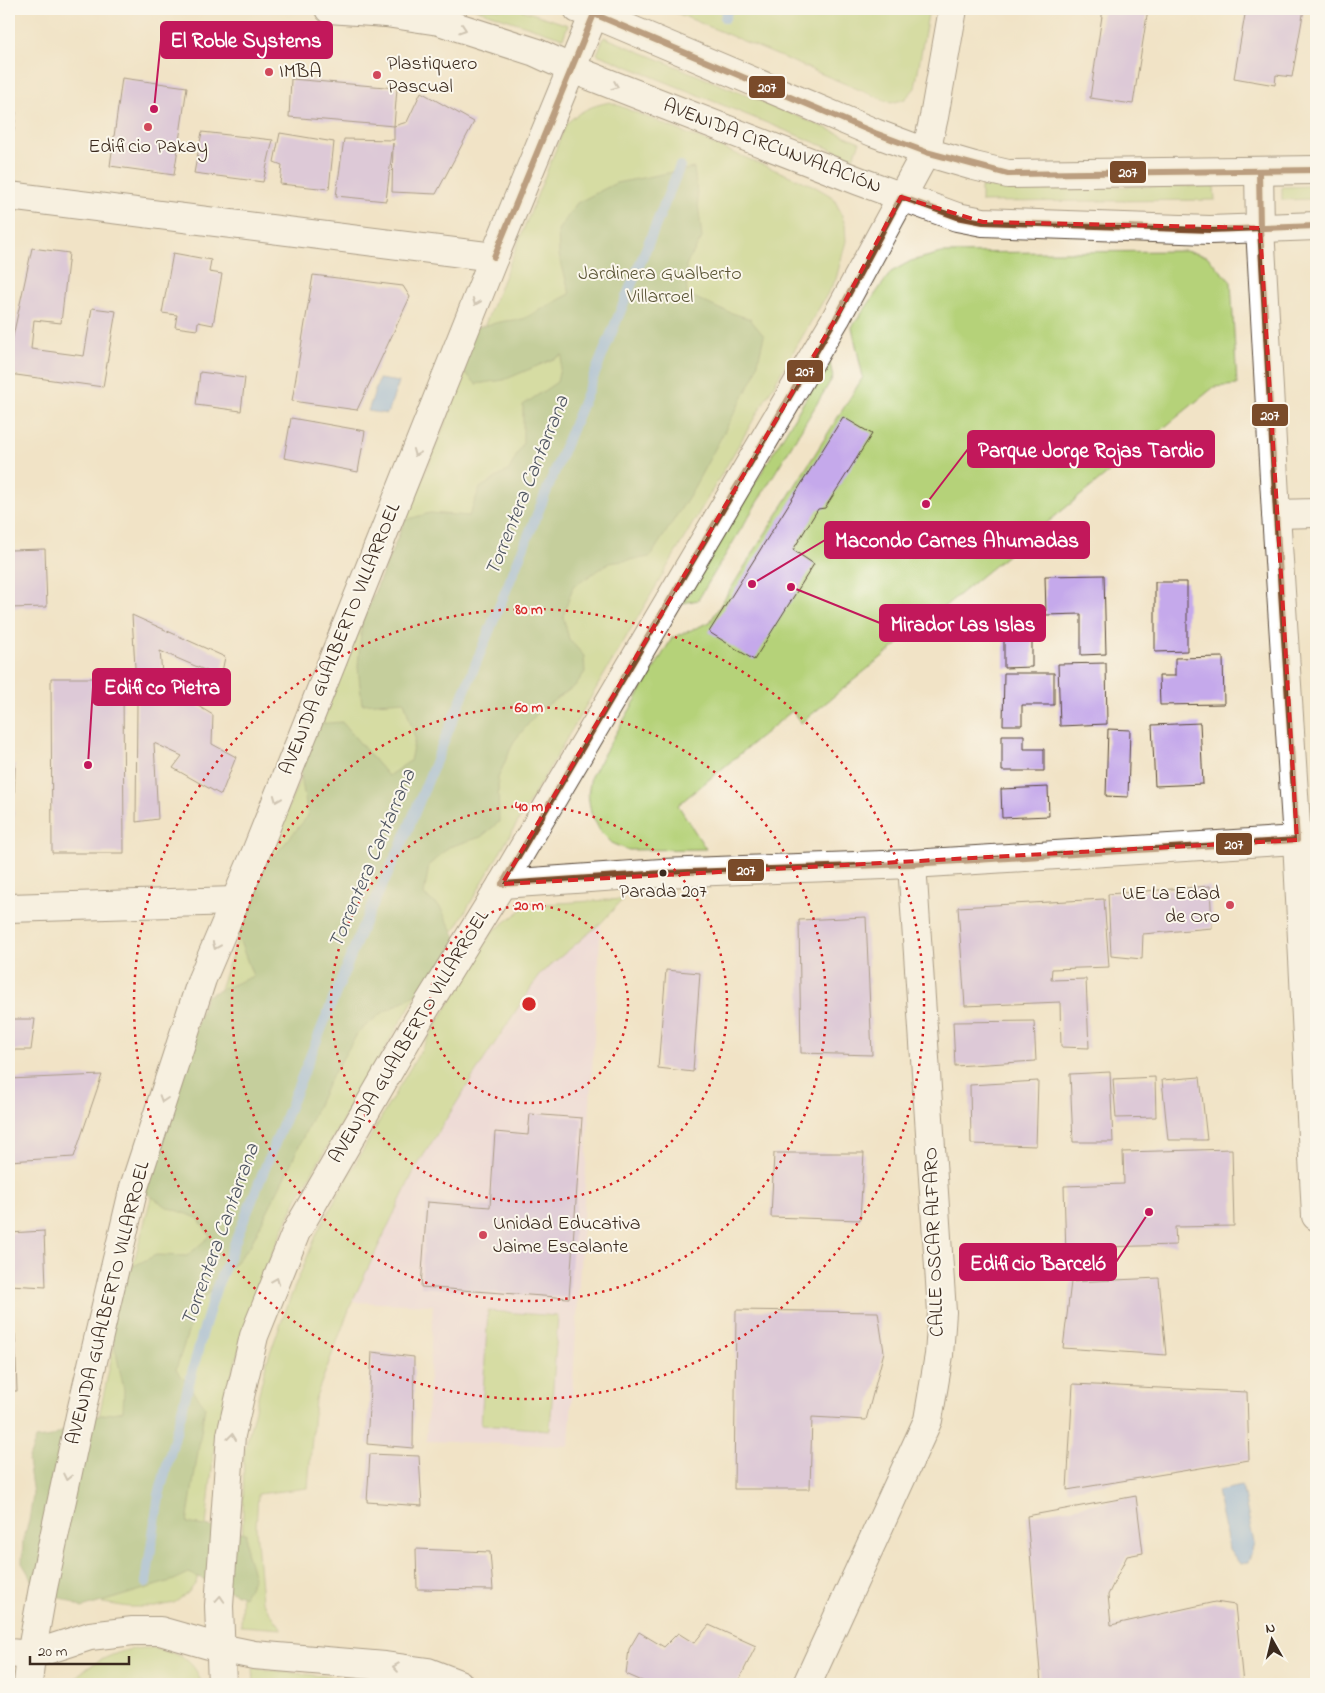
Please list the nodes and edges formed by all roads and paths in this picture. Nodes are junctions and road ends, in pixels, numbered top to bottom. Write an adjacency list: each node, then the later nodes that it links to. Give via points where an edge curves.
1 (329, 9): 4 (main road, AVENIDA CIRCUNVALACIÓN, one-way to 4, via 439,21 535,52)
2 (953, 9): 5 (main road, AVENIDA GUALBERTO VILLARROEL)
3 (586, 11): 4 (main road, AVENIDA GUALBERTO VILLARROEL); 5 (main road)
4 (572, 69): 9 (main road, AVENIDA CIRCUNVALACIÓN, one-way to 9); 12 (main road, AVENIDA GUALBERTO VILLARROEL)
5 (926, 152): 7 (main road, via 1008,174); 9 (main road, AVENIDA GUALBERTO VILLARROEL)
6 (1316, 170): 7 (main road)
7 (1259, 171): 11 (main road)
8 (9, 196): 12 (main road)
9 (901, 197): 11 (main road, AVENIDA CIRCUNVALACIÓN, via 958,217 983,222 1210,230); 17 (main road, AVENIDA GUALBERTO VILLARROEL, via 836,318)
10 (1316, 226): 11 (main road, AVENIDA CIRCUNVALACIÓN)
11 (1260, 228): 14 (main road)
12 (494, 257): 18 (main road, AVENIDA GUALBERTO VILLARROEL, one-way to 18)
13 (1316, 513): 14 (main road)
14 (1276, 514): 15 (main road)
15 (1297, 840): 16 (main road); 20 (main road)
16 (912, 864): 17 (main road, via 662,873); 27 (main road, CALLE OSCAR ALFARO, via 942,1312 939,1355 928,1420)
17 (502, 884): 22 (main road, AVENIDA GUALBERTO VILLARROEL, one-way to 17, via 219,1606 232,1435 254,1336 296,1232 420,1016)
18 (235, 901): 19 (main road); 23 (main road, AVENIDA GUALBERTO VILLARROEL, one-way to 23, via 202,979 134,1186 43,1588)
19 (9, 908)
20 (1314, 1147): 21 (main road)
21 (1316, 1216)
22 (220, 1648): 23 (main road, via 160,1631 133,1631 90,1636); 25 (main road, AVENIDA GUALBERTO VILLARROEL); 26 (main road, one-way to 22, via 428,1672 254,1655)
23 (20, 1654): 24 (main road, AVENIDA GUALBERTO VILLARROEL)
24 (28, 1684)
25 (222, 1684)
26 (459, 1684)
27 (807, 1684)

